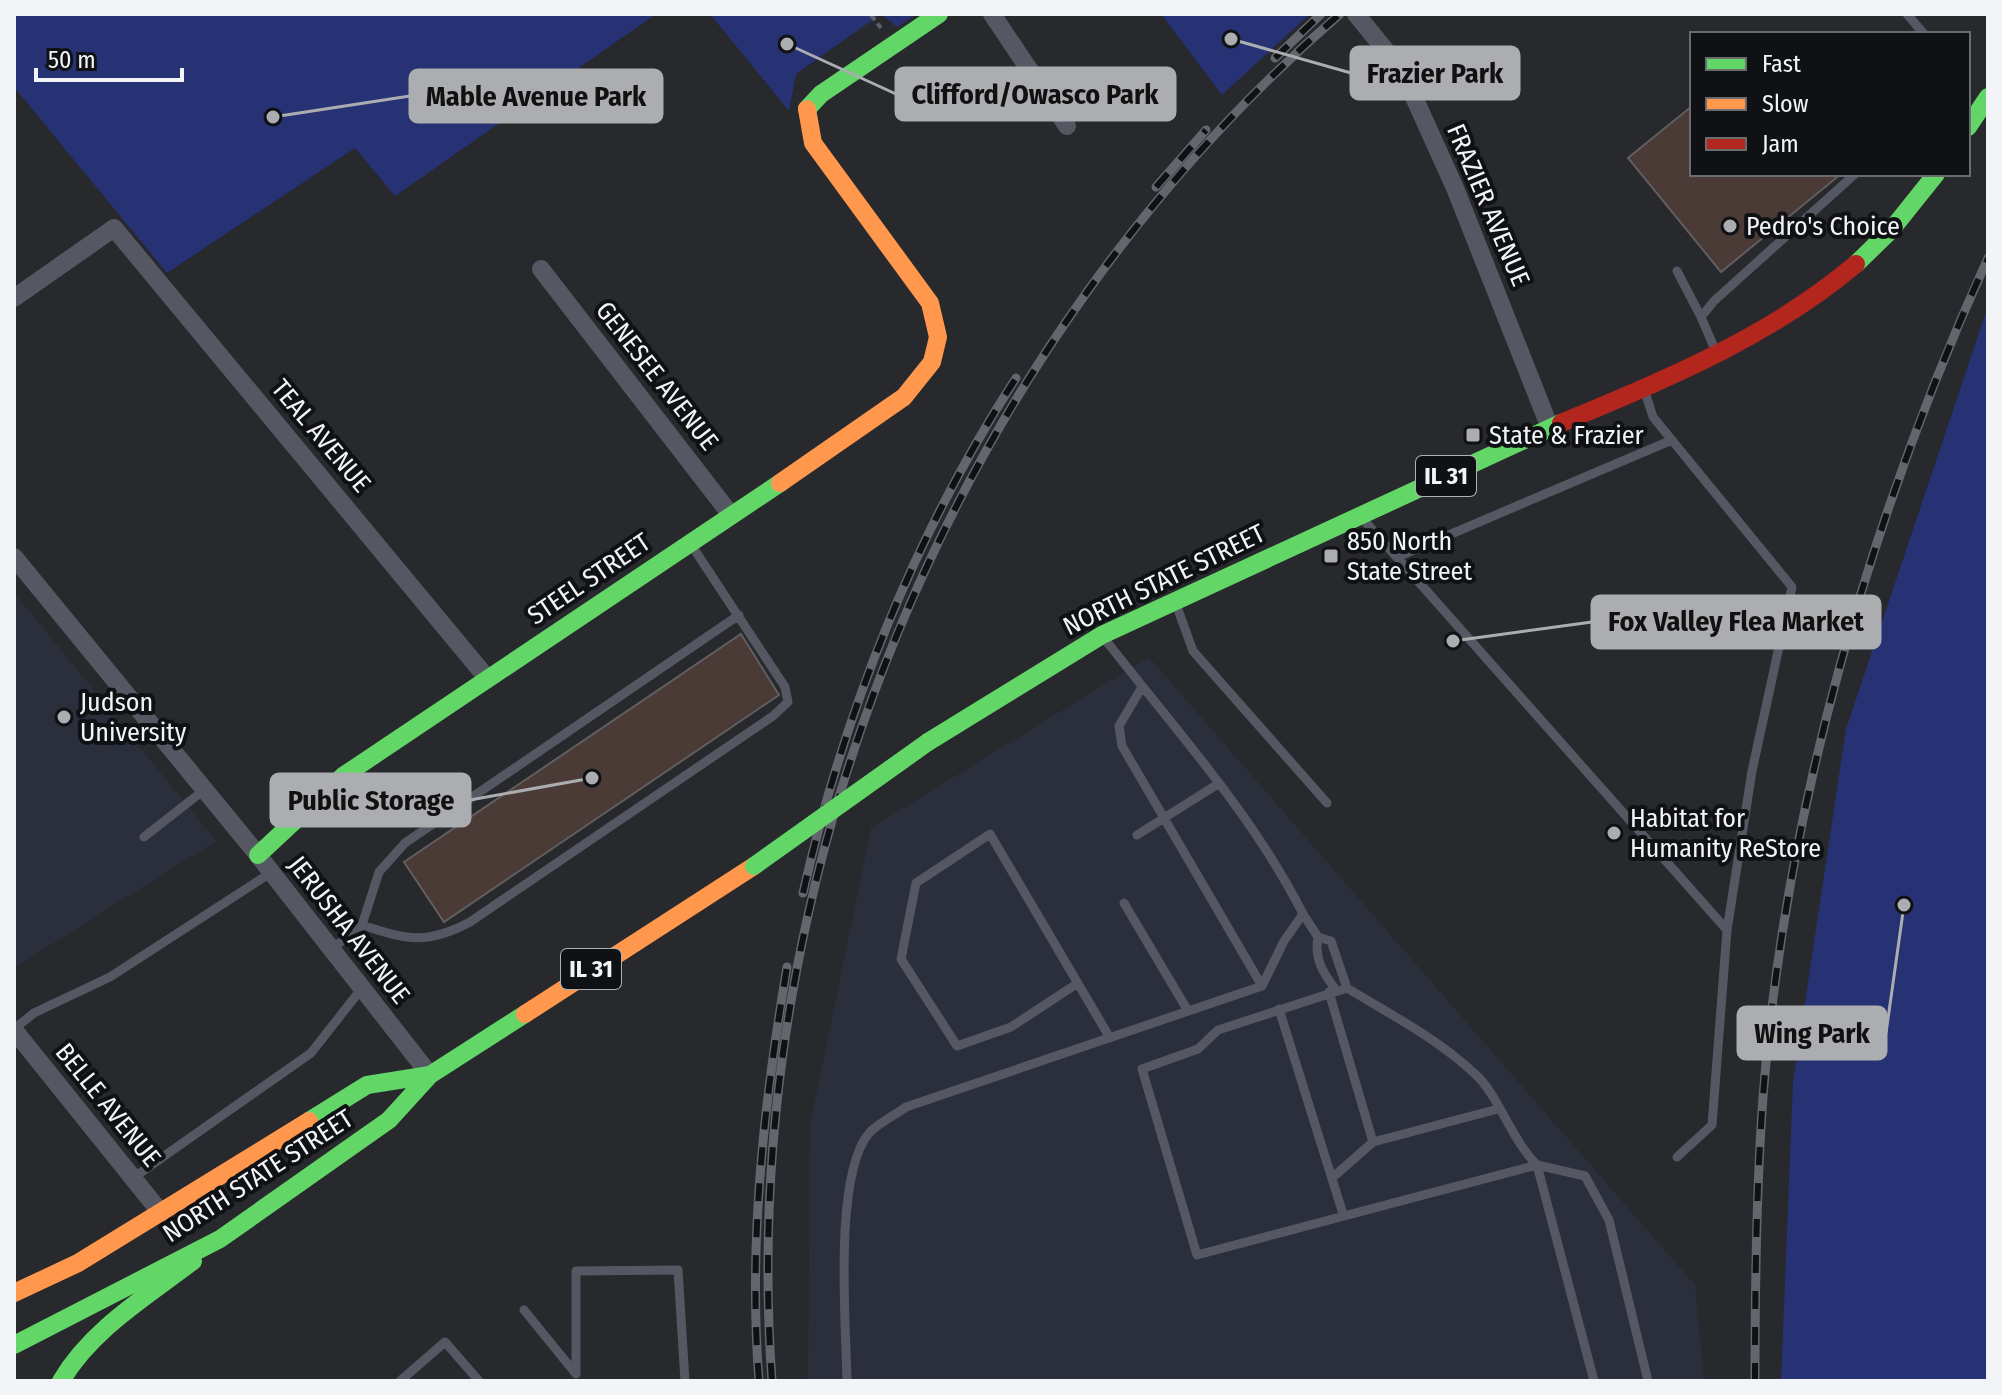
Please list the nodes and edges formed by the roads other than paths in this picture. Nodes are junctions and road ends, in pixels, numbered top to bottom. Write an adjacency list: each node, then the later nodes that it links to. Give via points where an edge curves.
1 (939, 14): 19 (main road, STEEL STREET, via 805,111 813,143 930,303 940,343 932,365 891,409)
2 (992, 14): 8 (street)
3 (1356, 14): 17 (street, FRAZIER AVENUE, via 1399,67 1413,95)
4 (1907, 14): 5 (lane)
5 (1922, 32)
6 (1988, 97): 7 (main road)
7 (1970, 124)
8 (1067, 126)
9 (1853, 176): 14 (lane)
10 (1934, 176): 15 (main road, NORTH STATE STREET / IL 31, via 1892,229 1826,289)
11 (541, 269): 19 (street, GENESEE AVENUE)
12 (1677, 271): 14 (lane)
13 (14, 298): 27 (street, TEAL AVENUE, via 114,228)
14 (1701, 317): 15 (lane)
15 (1717, 356): 16 (main road, NORTH STATE STREET / IL 31)
16 (1644, 388): 17 (main road, NORTH STATE STREET / IL 31); 18 (lane, via 1653,417)
17 (1550, 428): 20 (main road, NORTH STATE STREET / IL 31)
18 (1672, 440): 23 (lane); 40 (lane, via 1792,587 1752,771)
19 (731, 515): 21 (main road, STEEL STREET)
20 (1360, 515): 23 (lane); 24 (main road, NORTH STATE STREET / IL 31)
21 (690, 543): 25 (lane); 27 (main road, STEEL STREET)
22 (14, 557): 30 (street, JERUSHA AVENUE)
23 (1397, 557): 40 (lane)
24 (1175, 601): 26 (main road, NORTH STATE STREET / IL 31); 31 (lane, via 1193,651)
25 (739, 615): 39 (lane, via 405,843 379,872); 39 (lane, via 785,687 788,702 773,716 444,936 407,940)
26 (1102, 635): 28 (lane); 51 (main road, NORTH STATE STREET / IL 31, bridge, via 928,742 754,866)
27 (487, 678): 35 (main road, STEEL STREET, via 343,776)
28 (1142, 687): 29 (lane); 32 (lane, via 1119,726 1122,746)
29 (1218, 784): 32 (lane); 38 (lane, via 1279,867)
30 (204, 790): 34 (lane); 35 (street, JERUSHA AVENUE)
31 (1327, 803)
32 (1163, 819): 33 (lane); 44 (lane)
33 (1137, 835)
34 (144, 837)
35 (258, 855): 36 (street, JERUSHA AVENUE)
36 (272, 872): 42 (street, JERUSHA AVENUE); 49 (lane, via 110,977 34,1013)
37 (1124, 903): 48 (lane)
38 (1303, 914): 41 (lane); 44 (lane)
39 (362, 925): 42 (lane)
40 (1727, 930): 54 (lane, via 1712,1125)
41 (1318, 937): 46 (lane, via 1315,952); 46 (lane, via 1331,941)
42 (332, 949): 45 (street, JERUSHA AVENUE)
43 (1078, 983): 43 (lane, via 990,834 916,883 901,959 957,1046 1011,1027); 50 (lane)
44 (1262, 986): 48 (lane)
45 (362, 988): 51 (street, JERUSHA AVENUE); 56 (lane, via 311,1053)
46 (1337, 990): 47 (lane); 52 (lane, via 1420,1033 1477,1075); 53 (lane)
47 (1279, 1009): 57 (lane); 59 (lane, via 1218,1030 1198,1049 1142,1069 1197,1255)
48 (1188, 1011): 50 (lane)
49 (14, 1029): 56 (street, BELLE AVENUE)
50 (1110, 1038): 69 (lane, via 906,1107 870,1133 850,1172)
51 (430, 1075): 58 (main road, NORTH STATE STREET / IL 31, via 367,1085); 60 (main road, NORTH STATE STREET / IL 31, via 389,1120)
52 (1498, 1109): 53 (lane); 55 (lane, via 1519,1147)
53 (1373, 1142): 57 (lane)
54 (1677, 1157)
55 (1537, 1165): 59 (lane); 70 (lane); 71 (lane, via 1585,1176 1609,1220)
56 (133, 1178): 58 (street, BELLE AVENUE)
57 (1332, 1178): 59 (lane)
58 (161, 1213): 61 (main road, NORTH STATE STREET / IL 31, via 78,1263)
59 (1343, 1214)
60 (220, 1239): 63 (main road, NORTH STATE STREET / IL 31); 65 (main road, via 93,1338)
61 (14, 1293)
62 (524, 1310): 64 (lane)
63 (14, 1345)
64 (579, 1377): 68 (lane, via 576,1271 678,1270)
65 (61, 1381)
66 (400, 1381): 67 (lane, via 445,1342)
67 (479, 1381)
68 (685, 1381)
69 (847, 1381)
70 (1594, 1381)
71 (1648, 1381)

